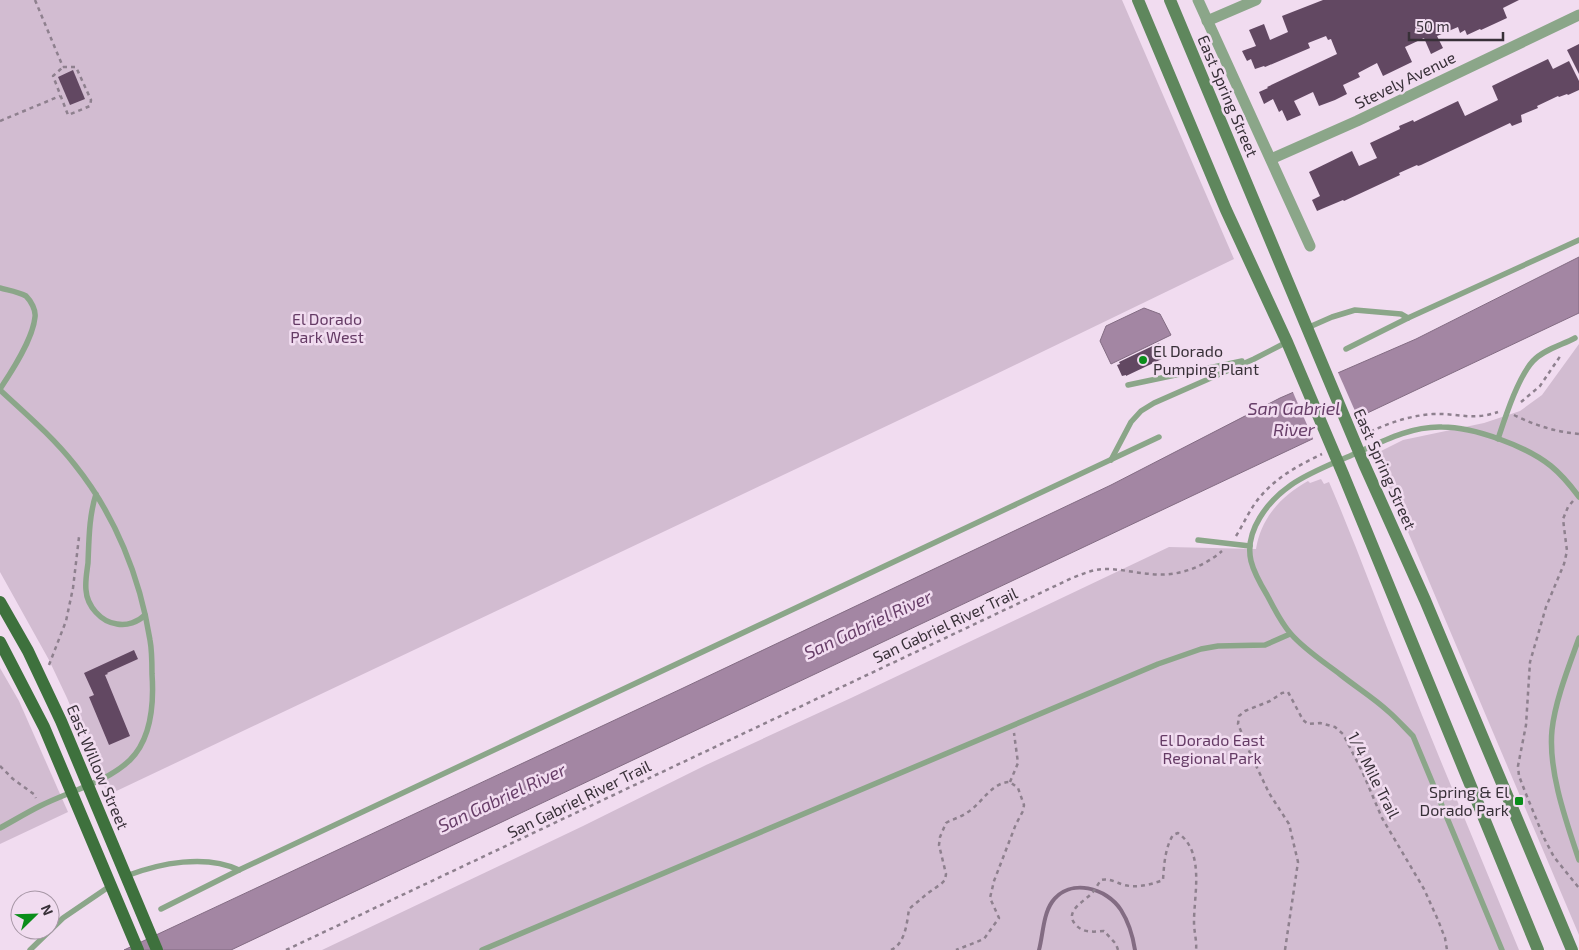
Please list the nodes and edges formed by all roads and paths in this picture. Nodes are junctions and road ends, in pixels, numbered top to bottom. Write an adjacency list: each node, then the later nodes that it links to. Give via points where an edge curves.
1 (34, 0): 8 (path)
2 (1138, 0): 18 (main road, via 1226,210)
3 (1170, 0): 16 (main road, East Spring Street)
4 (1198, 0): 7 (street, East Spring Street)
5 (1256, 0): 7 (street)
6 (1579, 14): 11 (street, Stevely Avenue)
7 (1207, 21): 11 (street, East Spring Street)
8 (63, 67): 9 (path, via 53,76); 9 (path, via 76,67 92,100 90,106 68,115)
9 (60, 96): 10 (path)
10 (0, 121)
11 (1271, 159): 13 (street, East Spring Street)
12 (1579, 240): 15 (lane)
13 (1310, 246)
14 (0, 288): 22 (lane, via 25,296 35,315 31,333)
15 (1408, 318): 16 (lane, via 1401,314 1355,310); 19 (lane)
16 (1307, 328): 69 (main road, East Spring Street)
17 (1575, 338): 23 (path, via 1540,386); 23 (lane, via 1533,360)
18 (1286, 342): 20 (lane); 68 (main road)
19 (1346, 349)
20 (1254, 359): 21 (lane); 29 (lane, via 1141,411 1131,422)
21 (1128, 385)
22 (0, 390): 30 (lane, via 44,430 75,464)
23 (1508, 409): 24 (path, via 1524,420); 26 (path, via 1472,418 1433,414 1406,418); 27 (lane)
24 (1579, 434)
25 (1160, 437): 29 (lane)
26 (1356, 438)
27 (1498, 440): 31 (lane, via 1532,454 1550,466); 36 (lane, via 1466,429 1441,427 1393,437 1291,486 1262,515 1253,531)
28 (1322, 454): 35 (path, San Gabriel River Trail, via 1288,472 1268,488)
29 (1111, 460): 49 (lane)
30 (96, 494): 38 (lane, via 127,554); 38 (lane, via 90,519 86,591 94,612 108,623 123,625 140,620)
31 (1579, 497)
32 (1573, 501): 51 (path, via 1563,519 1567,551 1564,564 1546,607 1530,662 1526,724 1518,766 1544,838 1554,857)
33 (79, 533): 42 (path, via 66,621)
34 (1198, 540): 35 (lane)
35 (1229, 544): 36 (lane); 54 (path, San Gabriel River Trail, via 1201,566 1177,574 1153,575 1106,569 1072,578)
36 (1250, 546): 39 (lane, via 1251,561 1259,581)
37 (0, 602): 50 (main road, East Willow Street, via 28,651 61,721)
38 (145, 614): 46 (lane, via 153,683 150,720 144,740 130,759 106,777)
39 (1290, 634): 43 (lane, via 1265,646 1218,646 1183,655); 67 (lane, via 1388,711 1413,736)
40 (1579, 638): 48 (lane, via 1552,730 1553,769)
41 (0, 642): 52 (main road, East Willow Street, via 44,727)
42 (49, 665)
43 (1012, 726): 45 (path, via 1018,763); 60 (lane)
44 (0, 766): 46 (path, via 35,795)
45 (1010, 782): 61 (path, via 990,791 970,811 946,823 939,844 945,880 909,909 906,930 896,948); 62 (path, via 1018,788 1024,805 990,898 999,918 984,939)
46 (40, 806): 47 (lane)
47 (0, 828)
48 (1579, 860)
49 (239, 870): 50 (lane, via 208,861 182,862); 53 (lane)
50 (126, 876): 57 (main road, East Willow Street)
51 (1579, 888)
52 (113, 892): 55 (lane, via 63,918); 56 (main road, East Willow Street)
53 (161, 908)
54 (299, 944): 58 (path, San Gabriel River Trail); 59 (path)
55 (30, 950)
56 (138, 950)
57 (157, 950)
58 (286, 950)
59 (294, 950)
60 (482, 950)
61 (891, 950)
62 (956, 950)
63 (1118, 950): 64 (path, via 1104,932 1080,929 1072,922 1072,914 1101,880 1107,878 1126,885 1149,886 1162,880 1170,840 1178,833 1186,839 1195,859)
64 (1196, 950)
65 (1285, 950): 66 (path, 1/4 Mile Trail, via 1298,862 1289,824 1269,793 1238,724 1239,716 1245,711 1288,692 1308,724 1335,727 1343,734 1382,818 1424,890)
66 (1447, 950)
67 (1502, 950)
68 (1538, 950)
69 (1572, 950)

